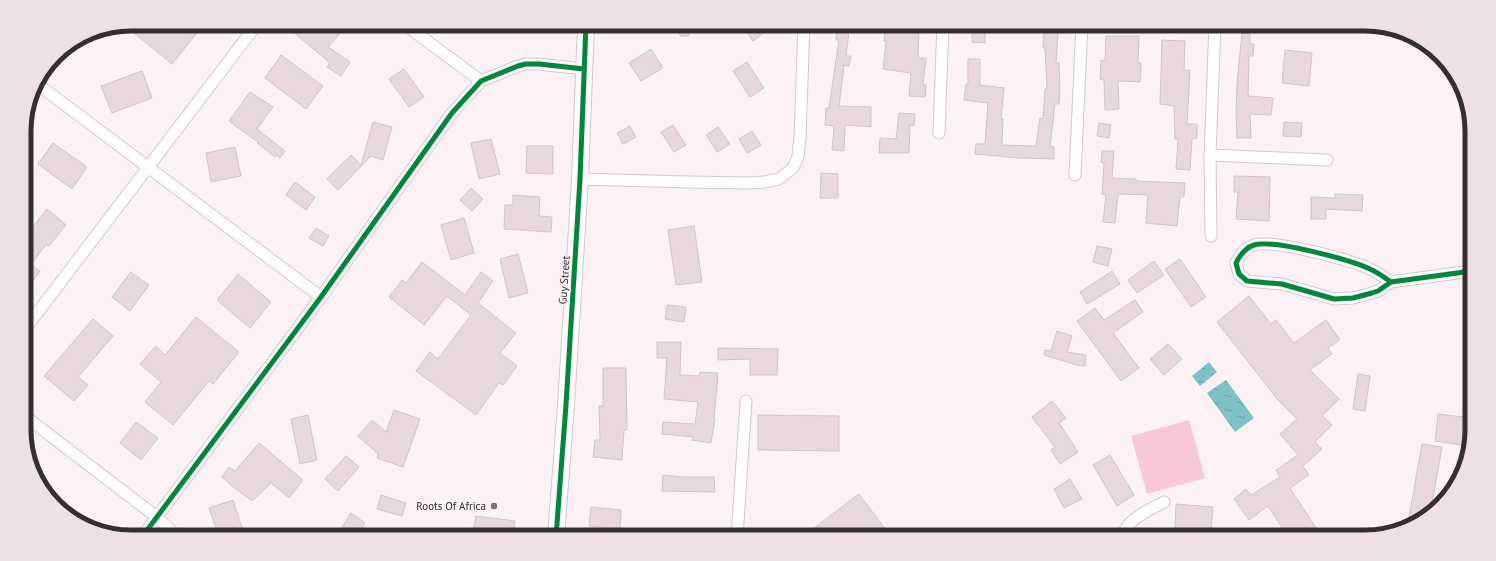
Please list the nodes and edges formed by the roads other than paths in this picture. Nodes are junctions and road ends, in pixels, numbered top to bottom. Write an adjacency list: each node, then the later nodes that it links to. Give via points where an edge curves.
1 (252, 31): 14 (street)
2 (413, 31): 9 (street)
3 (586, 31): 8 (street, Guy Street)
4 (804, 31): 16 (street, via 798,157 792,168 779,179 749,183)
5 (943, 31): 11 (street)
6 (1082, 31): 15 (street)
7 (1215, 31): 12 (street)
8 (584, 69): 9 (street, via 526,64); 16 (street, Guy Street)
9 (481, 82): 20 (street, via 452,113)
10 (41, 87): 14 (street)
11 (939, 133)
12 (1210, 155): 13 (street); 17 (street)
13 (1327, 160)
14 (147, 168): 20 (street); 21 (street)
15 (1074, 175)
16 (580, 179): 28 (street, Guy Street)
17 (1211, 236)
18 (1465, 273): 19 (street)
19 (1391, 282): 19 (street, via 1372,293 1334,299 1282,284 1247,281 1239,274 1236,264 1242,252 1255,244 1271,243 1350,261 1372,269)
20 (321, 297): 25 (street)
21 (31, 322)
22 (746, 401): 29 (street)
23 (31, 421): 25 (street)
24 (1164, 502): 30 (street, via 1131,522)
25 (158, 518): 26 (street); 27 (street)
26 (148, 530)
27 (171, 530)
28 (557, 530)
29 (737, 530)
30 (1125, 530)

